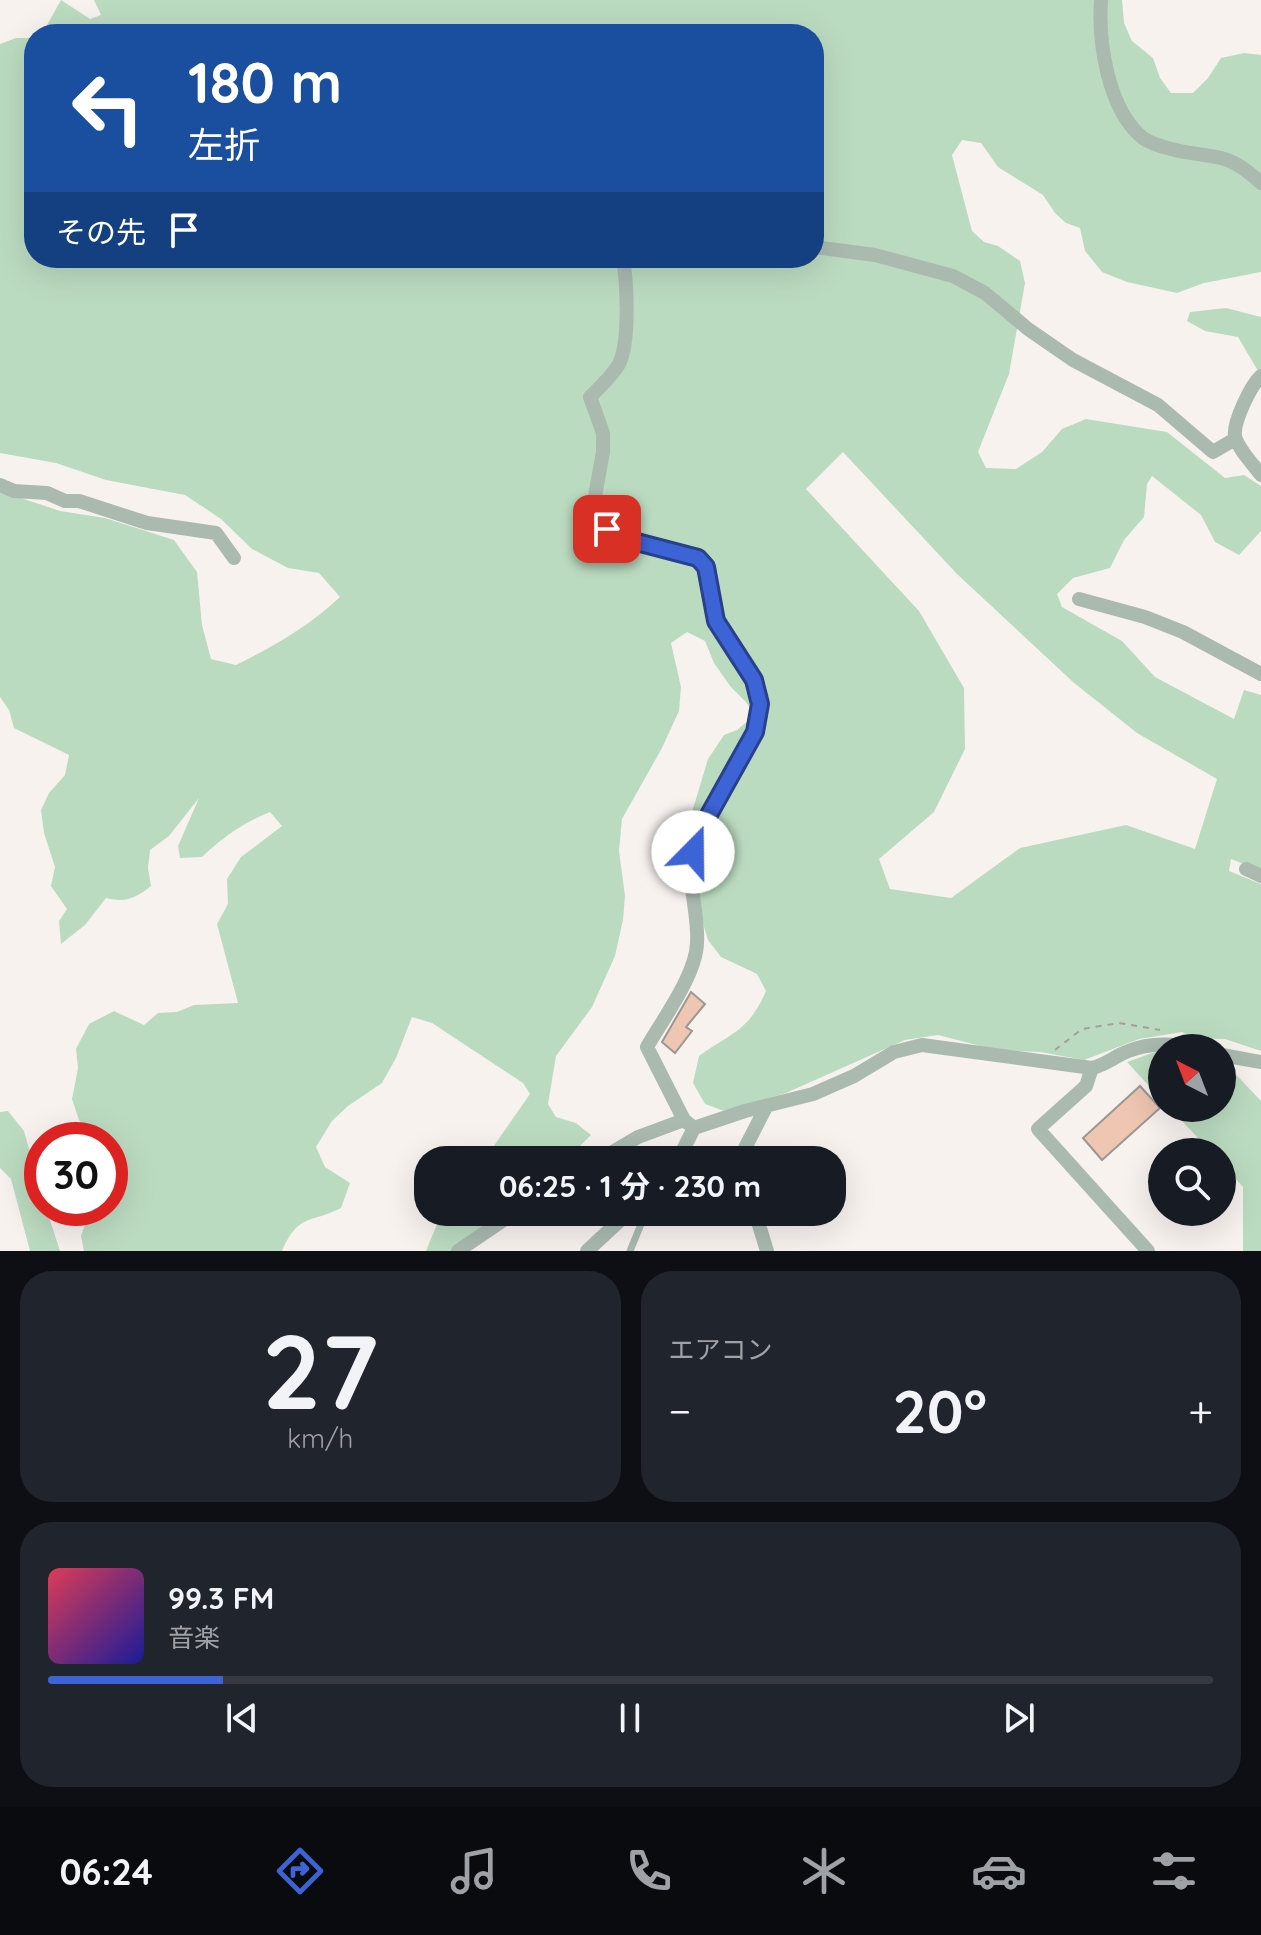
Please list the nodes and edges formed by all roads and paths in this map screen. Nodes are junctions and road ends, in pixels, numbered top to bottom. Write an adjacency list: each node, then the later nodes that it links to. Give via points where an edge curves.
1 (1101, 0): 2 (street, via 1109,80 1123,116 1144,139 1227,158)
2 (1261, 183)
3 (824, 248): 6 (street, via 875,255 953,276 985,293 1073,360 1158,405 1213,452)
4 (625, 268): 21 (street, via 624,352 590,397 603,433 592,513 607,529 629,540 698,558 706,567 716,621 754,680 760,704 755,732 693,852 694,957 647,1047)
5 (1261, 376): 6 (street, via 1249,392)
6 (1235, 439): 7 (street)
7 (1261, 475)
8 (0, 485): 9 (street, via 79,501 147,523 216,533)
9 (234, 558)
10 (1079, 599): 11 (street, via 1183,632)
11 (1261, 674)
12 (1246, 869): 13 (street)
13 (1261, 876)
14 (1166, 1031): 17 (path, via 1119,1023 1082,1029)
15 (1148, 1045): 19 (street)
16 (1236, 1058): 18 (street)
17 (1042, 1061): 19 (street); 20 (street, via 922,1045 894,1052 813,1094)
18 (1261, 1062)
19 (1092, 1068): 33 (street, via 1086,1086 1038,1129)
20 (766, 1107): 21 (street); 24 (street)
21 (689, 1124): 22 (street); 23 (street)
22 (623, 1146)
23 (682, 1146)
24 (746, 1146)
25 (495, 1226): 29 (street)
26 (614, 1226): 30 (street)
27 (640, 1226): 31 (lane)
28 (759, 1226): 32 (street)
29 (458, 1251)
30 (587, 1251)
31 (630, 1251)
32 (767, 1251)
33 (1148, 1251)

